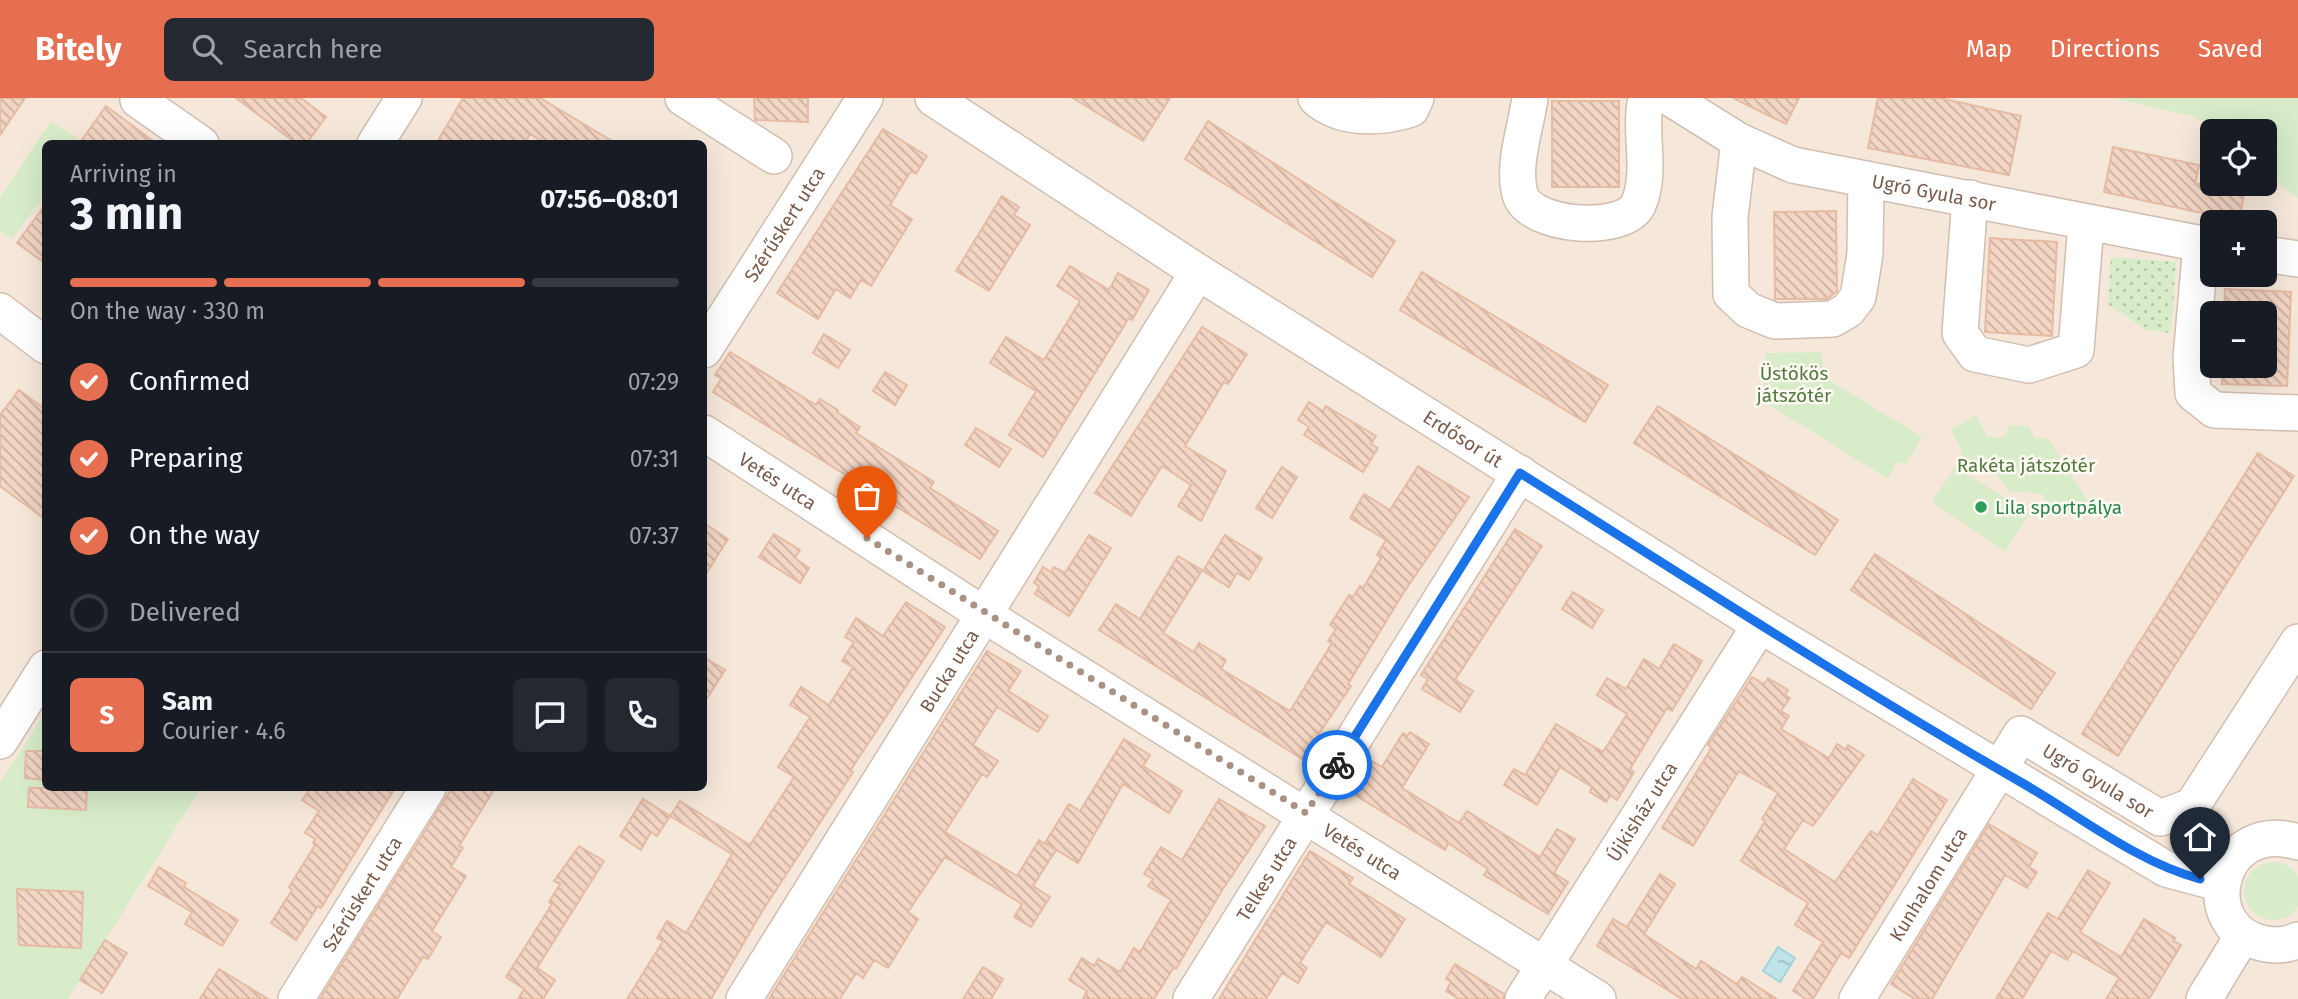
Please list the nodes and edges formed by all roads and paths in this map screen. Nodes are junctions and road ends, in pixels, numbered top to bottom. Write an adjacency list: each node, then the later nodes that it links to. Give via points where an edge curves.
1 (682, 98): 14 (street)
2 (864, 98): 25 (street, Szérűskert utca)
3 (933, 98): 21 (street, Erdősor út)
4 (1316, 98): 5 (street, via 1331,111 1388,117 1410,109)
5 (1416, 98)
6 (1530, 98): 7 (street, via 1520,153 1520,195 1545,218 1587,224 1623,218 1637,206 1643,182)
7 (1646, 98)
8 (1670, 98): 13 (street, Ugró Gyula sor)
9 (400, 99): 12 (street)
10 (138, 100): 11 (street)
11 (195, 140)
12 (377, 140)
13 (1739, 141): 15 (street, Ugró Gyula sor, via 1793,165); 15 (street, via 1730,217 1731,293 1748,310 1775,321 1833,319 1858,297 1865,254)
14 (774, 156)
15 (1866, 179): 16 (street, Ugró Gyula sor)
16 (1970, 198): 17 (street, Ugró Gyula sor); 17 (street, via 1960,333 1975,354 2029,365 2076,350)
17 (2086, 224): 18 (street, Ugró Gyula sor)
18 (2200, 244)
19 (2277, 256): 20 (street)
20 (2298, 259)
21 (1198, 272): 28 (street, Erdősor út); 29 (street, Bucka utca)
22 (2200, 287): 26 (street, via 2191,358 2193,393 2214,411)
23 (0, 311): 24 (street)
24 (42, 343)
25 (707, 345)
26 (2298, 414)
27 (707, 435): 29 (street, Vetés utca)
28 (1520, 473): 30 (street, Erdősor út); 36 (street, Telkes utca)
29 (983, 614): 36 (street, Vetés utca); 43 (street, Bucka utca)
30 (1760, 625): 34 (street, Erdősor út); 41 (street, Újkisház utca)
31 (2298, 642): 34 (street, Ugró Gyula sor, via 2192,806 2160,818 2021,734)
32 (42, 673): 33 (street)
33 (4, 725)
34 (2000, 771): 38 (street, Erdősor út, via 2166,869); 47 (street, Kunhalom utca)
35 (426, 791): 42 (street, Szérűskert utca)
36 (1306, 813): 41 (street, Vetés utca); 44 (street, Telkes utca)
37 (2298, 842): 38 (street, via 2281,836 2242,848 2228,864)
38 (2222, 884): 39 (street, via 2226,912)
39 (2243, 935): 40 (street, via 2275,945); 48 (street)
40 (2298, 940)
41 (1545, 965): 45 (street, Újkisház utca); 46 (street, Vetés utca)
42 (296, 999)
43 (744, 999)
44 (1191, 999)
45 (1523, 999)
46 (1598, 999)
47 (1857, 999)
48 (2204, 999)

